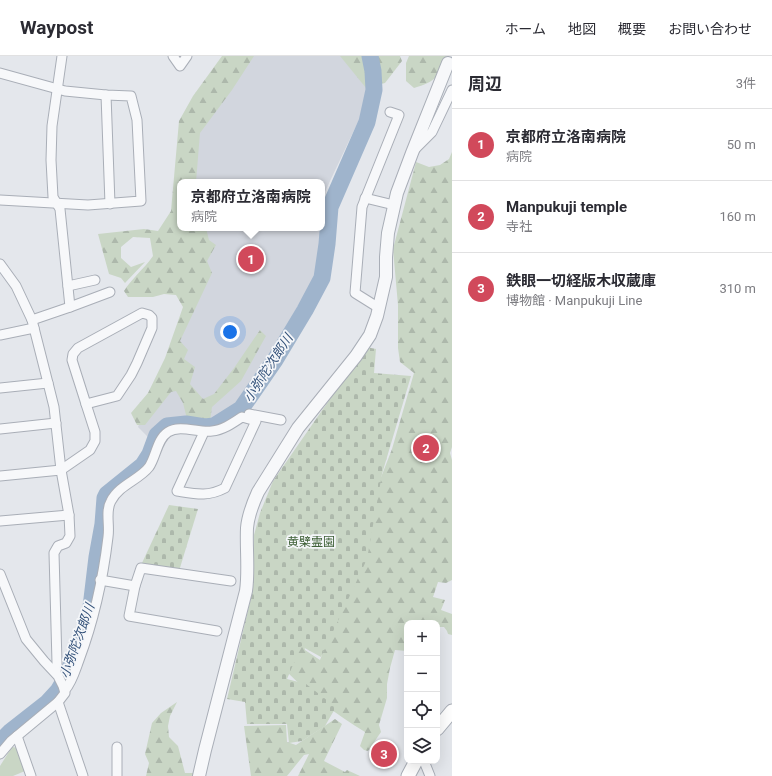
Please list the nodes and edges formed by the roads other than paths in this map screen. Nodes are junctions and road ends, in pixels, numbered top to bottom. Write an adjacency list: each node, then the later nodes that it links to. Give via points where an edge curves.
1 (62, 56): 6 (street)
2 (173, 56): 3 (street, via 180,66)
3 (188, 56)
4 (448, 64): 10 (street)
5 (0, 73): 6 (street)
6 (57, 89): 8 (street); 13 (street, via 51,160 53,197)
7 (452, 90): 10 (street, via 432,132)
8 (106, 95): 14 (street); 14 (street, via 131,96 136,120 141,201)
9 (390, 112): 11 (street, via 399,115)
10 (412, 153): 15 (street)
11 (365, 198): 15 (street); 21 (street, via 360,227 356,293)
12 (0, 200): 13 (street)
13 (57, 203): 14 (street); 18 (street, via 60,209)
14 (110, 204)
15 (394, 205): 21 (street, via 388,233 386,277)
16 (0, 264): 22 (street, via 16,286)
17 (95, 280): 18 (street)
18 (68, 286): 20 (street)
19 (110, 292): 20 (street)
20 (70, 307): 22 (street)
21 (379, 308): 54 (street, via 370,335 298,428 254,502 247,526 246,591)
22 (33, 324): 23 (street); 24 (street)
23 (0, 335)
24 (48, 383): 25 (street); 29 (street)
25 (0, 388)
26 (86, 404): 26 (street, via 72,360 73,354 78,348 142,313 149,315 152,318 152,328 131,375 117,396); 32 (street, via 95,432 95,441 90,450)
27 (242, 417): 28 (street, via 246,413); 31 (street, via 227,426); 31 (street, via 256,421 225,488 215,493 200,495 177,491)
28 (281, 420)
29 (56, 423): 30 (street); 32 (street)
30 (0, 428)
31 (204, 432): 37 (street, via 175,429 166,433 150,466 111,500)
32 (61, 470): 33 (street); 34 (street)
33 (0, 476)
34 (69, 514): 35 (street); 41 (street, via 70,536 54,553)
35 (0, 521)
36 (0, 574): 41 (street, via 26,639)
37 (100, 580): 39 (street); 42 (street, via 88,637 70,684)
38 (231, 581): 39 (street, via 141,568)
39 (135, 586): 40 (street, via 129,616)
40 (217, 631)
41 (57, 674): 42 (street)
42 (64, 688): 43 (street, via 63,697)
43 (58, 702): 46 (street); 52 (street)
44 (452, 711): 45 (main road)
45 (438, 728)
46 (17, 736): 48 (street); 51 (street)
47 (116, 747): 53 (street)
48 (0, 754)
49 (414, 764): 55 (main road)
50 (425, 764): 56 (street)
51 (31, 776)
52 (83, 776)
53 (117, 776)
54 (199, 776)
55 (408, 776)
56 (430, 776)

